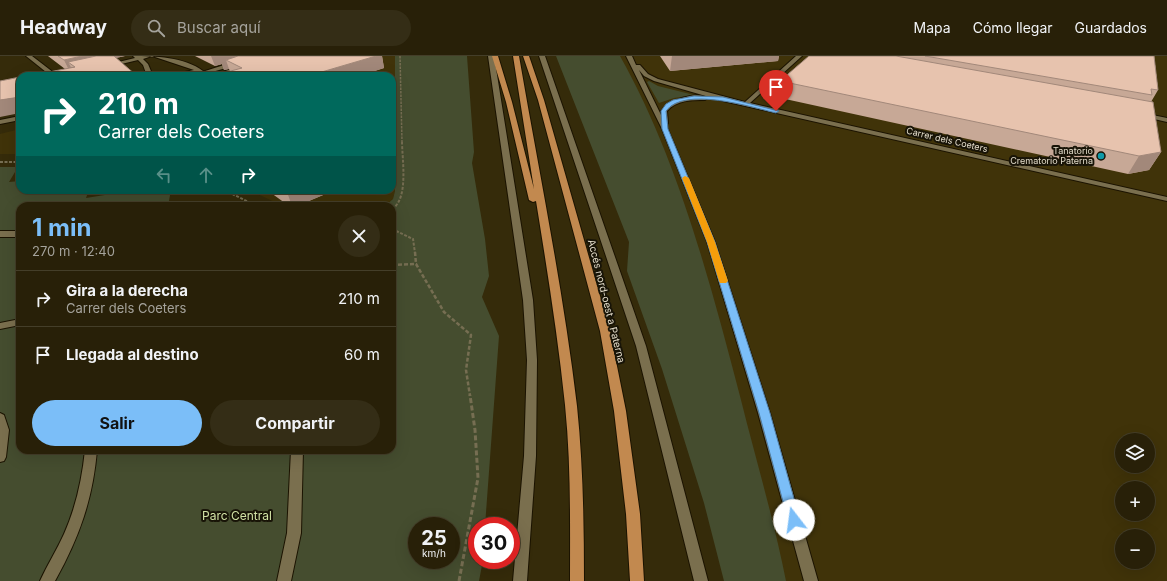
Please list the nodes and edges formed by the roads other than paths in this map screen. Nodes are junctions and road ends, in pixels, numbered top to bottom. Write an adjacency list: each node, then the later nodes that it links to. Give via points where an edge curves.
1 (29, 56): 14 (street)
2 (150, 56): 11 (street)
3 (155, 56): 16 (street)
4 (490, 56): 40 (street, via 528,300 532,352 530,456)
5 (495, 56): 31 (main road, via 509,102)
6 (516, 56): 31 (main road)
7 (526, 56): 19 (main road, Accés nord-oest a Paterna)
8 (532, 56): 19 (main road)
9 (542, 56): 43 (street, via 641,346)
10 (799, 56): 20 (street)
11 (138, 57): 13 (street); 15 (street)
12 (630, 58): 18 (street, Carrer dels Coeters, via 646,75 656,80); 27 (street)
13 (101, 67)
14 (50, 72)
15 (148, 72)
16 (202, 72): 17 (street, via 248,63)
17 (225, 72)
18 (723, 99): 20 (street, Carrer dels Coeters); 27 (street, Carrer dels Coeters, via 694,98 668,105 664,111)
19 (541, 100): 42 (main road, Accés nord-oest a Paterna, via 605,331 620,411 633,514)
20 (746, 104): 28 (street, Carrer dels Coeters)
21 (1135, 114): 23 (street)
22 (16, 119): 24 (street)
23 (1167, 120)
24 (0, 122)
25 (16, 124): 26 (street)
26 (0, 128)
27 (665, 129): 44 (street, via 711,242 764,413)
28 (1167, 199)
29 (0, 234): 30 (street)
30 (16, 234)
31 (552, 277): 41 (main road, via 571,407 577,496)
32 (16, 323): 33 (street)
33 (0, 326)
34 (0, 418): 37 (street, via 3,430)
35 (91, 454): 38 (street, via 80,514)
36 (298, 454): 39 (street, via 294,533)
37 (0, 457)
38 (47, 581)
39 (284, 581)
40 (520, 581)
41 (577, 581)
42 (637, 581)
43 (700, 581)
44 (811, 581)

